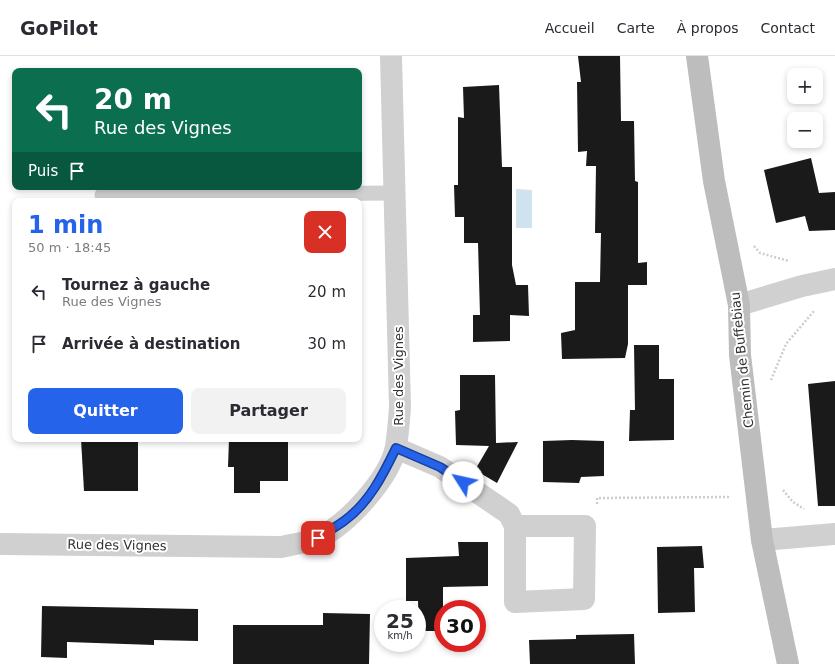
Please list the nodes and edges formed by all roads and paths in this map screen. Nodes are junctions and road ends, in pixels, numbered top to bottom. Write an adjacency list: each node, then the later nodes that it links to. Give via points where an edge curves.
1 (391, 56): 3 (street, Rue des Vignes)
2 (697, 56): 8 (street, Chemin de Buffebiau, via 714,181)
3 (394, 193): 4 (lane); 11 (street, Rue des Vignes, via 400,407)
4 (102, 195)
5 (751, 242): 6 (path, via 760,253)
6 (796, 264)
7 (835, 279): 8 (street)
8 (739, 304): 13 (street, Chemin de Buffebiau, via 740,355)
9 (815, 305): 10 (path, via 814,311 786,344)
10 (770, 386)
11 (396, 448): 15 (street, via 440,467 509,514); 19 (street, Rue des Vignes, via 384,475 364,502 345,521 318,538 282,547)
12 (781, 488): 14 (path, via 793,502)
13 (756, 494): 16 (path, via 727,497 597,498 597,525); 18 (street, Chemin de Buffebiau)
14 (809, 512)
15 (515, 526): 16 (street); 16 (street, via 515,602 584,599)
16 (585, 526)
17 (835, 534): 18 (street)
18 (762, 540): 20 (street, Chemin de Buffebiau)
19 (0, 544)
20 (788, 664)

